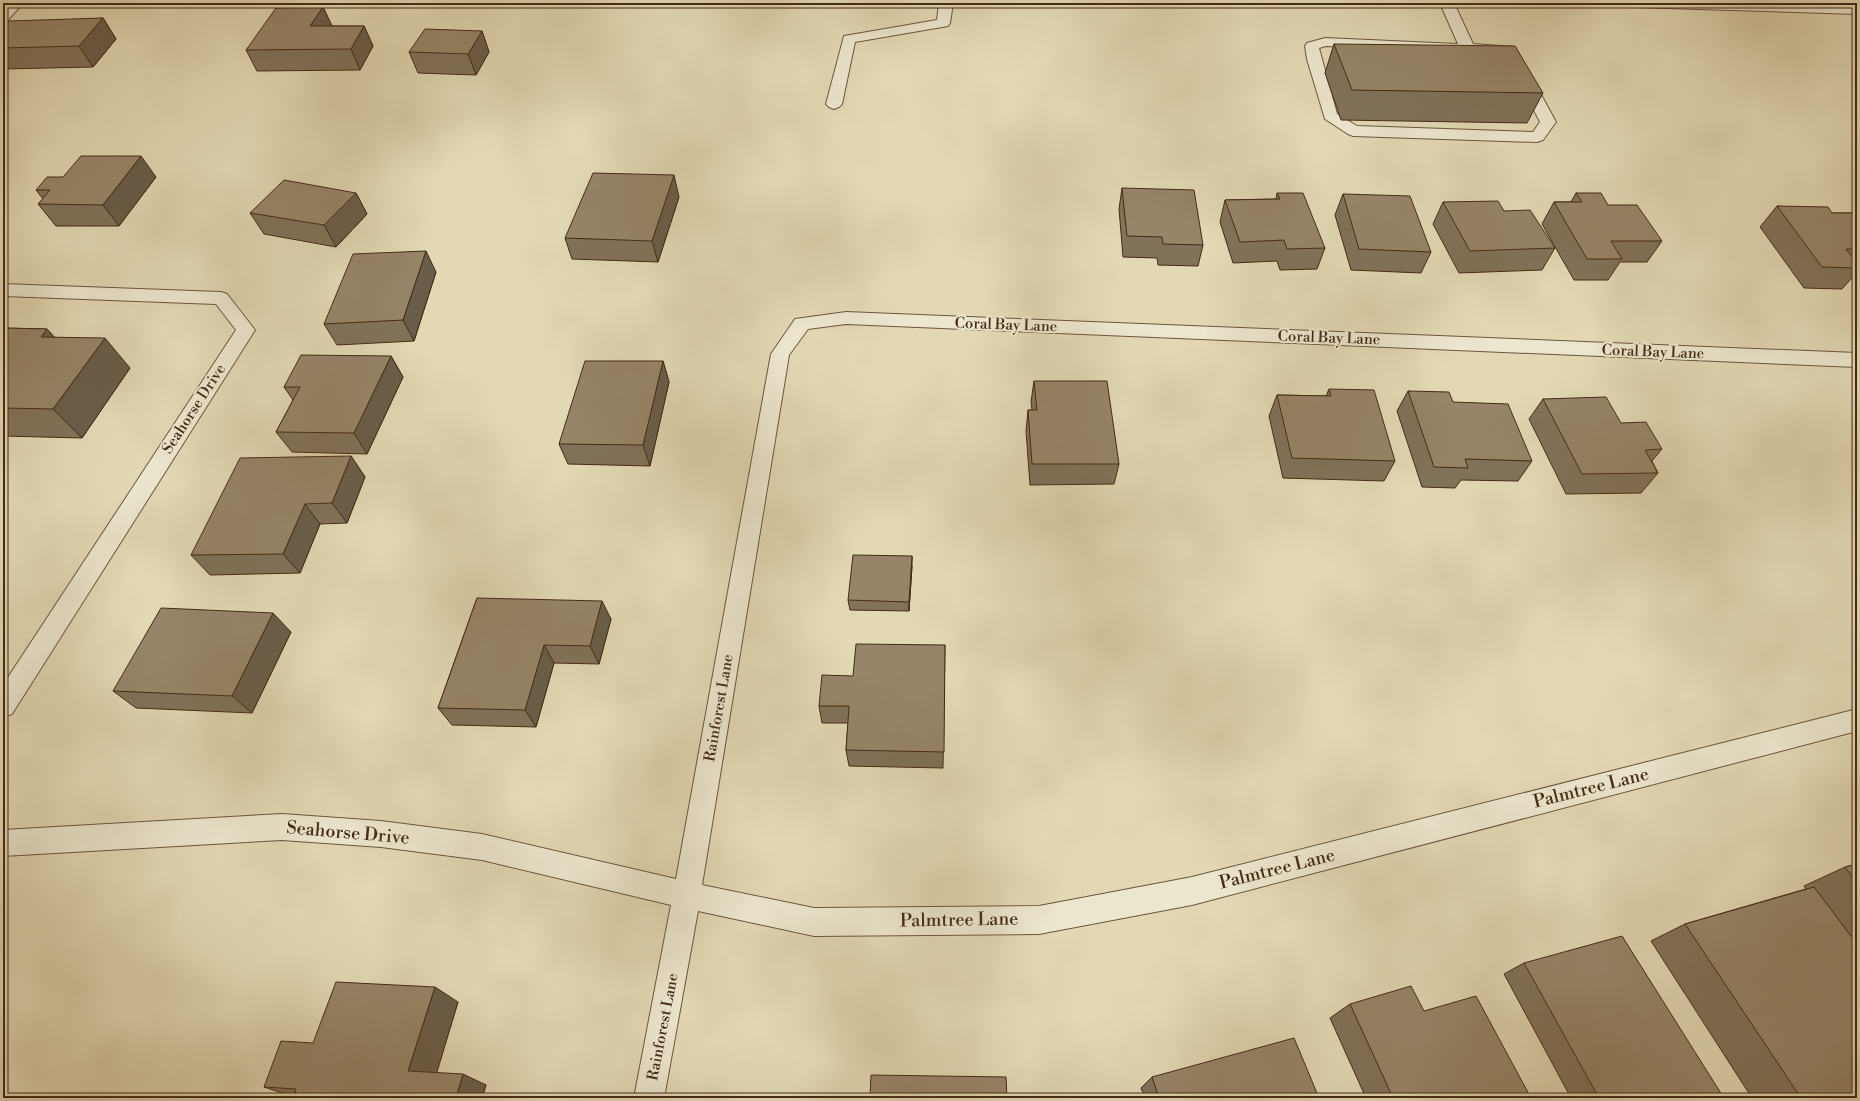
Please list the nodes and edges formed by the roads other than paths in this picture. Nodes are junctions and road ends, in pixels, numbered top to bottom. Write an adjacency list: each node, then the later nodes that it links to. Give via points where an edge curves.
1 (16, 3): 6 (street)
2 (946, 3): 8 (street, via 943,23 849,39)
3 (1447, 3): 7 (street)
4 (1634, 3): 5 (street)
5 (1857, 10)
6 (3, 16)
7 (1467, 47): 7 (street, via 1325,42 1312,46 1330,116 1353,131 1537,137 1548,122 1510,50)
8 (834, 104)
9 (3, 290): 12 (street, Seahorse Drive, via 222,298 246,330)
10 (802, 323): 11 (street, Coral Bay Lane, via 846,318); 15 (street, Rainforest Lane, via 780,354)
11 (1857, 360)
12 (3, 706)
13 (1857, 720): 15 (street, Palmtree Lane, via 1192,891 1039,920 814,922)
14 (3, 843): 15 (street, Seahorse Drive, via 282,827 381,834 482,847)
15 (688, 895): 16 (street, Rainforest Lane)
16 (649, 1098)

